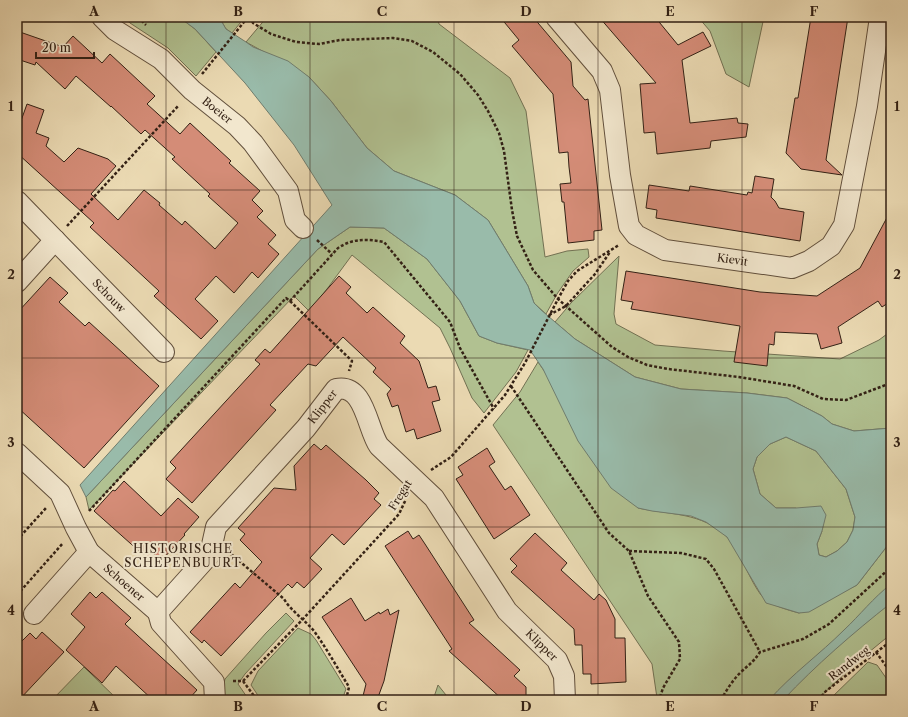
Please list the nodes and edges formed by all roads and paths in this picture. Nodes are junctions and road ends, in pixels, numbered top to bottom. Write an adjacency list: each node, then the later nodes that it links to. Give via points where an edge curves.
1 (102, 17): 5 (street, Boeier, via 115,30 161,59)
2 (249, 17): 5 (path); 12 (path, via 253,23 271,34 296,42 319,44 340,40 393,38 412,42 433,52 460,74 478,95 499,133 517,236 533,270)
3 (556, 17): 4 (street, Kievit, via 602,71 610,90 629,226 636,235 664,250 792,268 809,261 831,246 844,225 867,106)
4 (880, 17)
5 (192, 90): 7 (street, Boeier, via 253,143 288,191 296,220); 8 (path)
6 (17, 200): 8 (street, Schouw)
7 (303, 228)
8 (54, 240): 11 (street); 16 (street, Schouw)
9 (326, 249): 10 (path)
10 (332, 254): 13 (path); 20 (path, via 346,243 357,240 384,242 450,322 460,348)
11 (17, 282)
12 (558, 299): 14 (path); 14 (path, Fregat, via 577,271 610,251 595,274); 15 (path, Fregat)
13 (290, 301): 19 (path, via 352,361); 24 (path, via 286,298)
14 (566, 306): 15 (path); 17 (path, via 612,347 647,365 794,386 823,399 846,400)
15 (550, 315): 18 (path, Fregat)
16 (164, 352)
17 (891, 383)
18 (511, 386): 20 (path, Fregat); 27 (path, via 609,533)
19 (343, 388): 22 (street, Klipper, via 352,391 362,404 374,439 379,446); 25 (street, Klipper, via 336,389 306,428 216,527)
20 (494, 409): 22 (path, Fregat, via 451,457 435,466)
21 (17, 453): 23 (street)
22 (417, 482): 33 (path, Fregat, via 399,514); 42 (street, Klipper, via 434,498 507,611 557,660 564,676)
23 (60, 493): 24 (street, Schoener); 26 (path)
24 (76, 528): 28 (street, Schoener); 30 (path)
25 (214, 539): 31 (street, Klipper, via 210,554); 33 (path, via 284,599)
26 (17, 540)
27 (629, 551): 35 (path, via 681,553 706,559); 43 (path, via 648,596 679,642 680,658)
28 (89, 552): 31 (street, Schoener); 32 (street)
29 (891, 567): 35 (path, via 829,624 803,639)
30 (17, 595)
31 (158, 612): 39 (street, via 161,623)
32 (34, 614)
33 (303, 619): 38 (path, Fregat); 41 (path, via 349,687)
34 (891, 641): 36 (path, Randweg)
35 (760, 652): 44 (path, via 740,673)
36 (876, 652): 37 (path); 45 (path, Randweg)
37 (891, 673)
38 (243, 680): 39 (path); 40 (path)
39 (215, 691)
40 (257, 700)
41 (346, 700)
42 (565, 700)
43 (659, 700)
44 (721, 700)
45 (818, 700)

